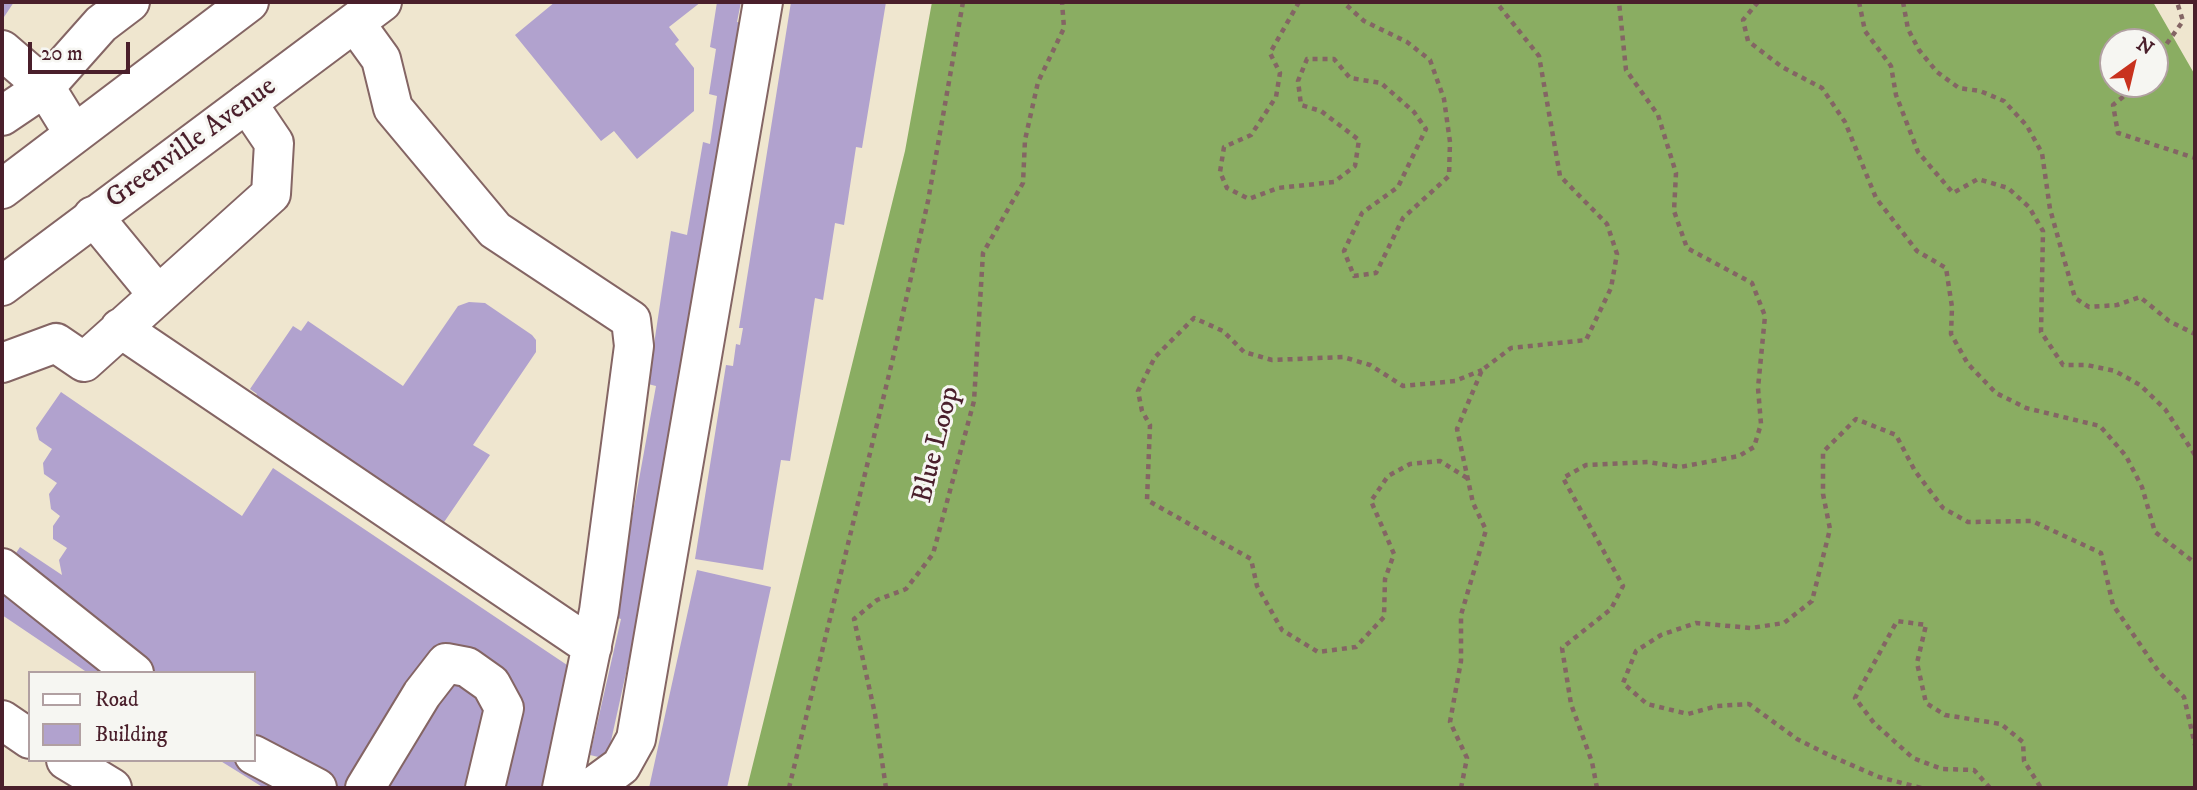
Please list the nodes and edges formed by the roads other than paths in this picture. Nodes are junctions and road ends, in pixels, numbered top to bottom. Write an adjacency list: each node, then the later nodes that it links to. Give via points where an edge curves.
1 (130, 2): 6 (main road, via 101,24)
2 (249, 2): 9 (main road)
3 (763, 2): 28 (main road, via 636,739 621,766)
4 (359, 9): 7 (main road, Greenville Avenue); 17 (main road, via 381,59 393,108 495,230 631,320 634,346)
5 (2, 50): 6 (main road)
6 (45, 87): 8 (main road); 9 (main road)
7 (247, 103): 11 (main road, Greenville Avenue); 13 (main road, via 274,143 271,194)
8 (2, 116)
9 (74, 134): 10 (main road)
10 (2, 189)
11 (93, 216): 12 (main road, Greenville Avenue); 13 (main road)
12 (2, 286)
13 (158, 295): 14 (main road)
14 (120, 328): 15 (main road, via 83,362 56,343); 17 (main road, via 517,614)
15 (2, 363)
16 (2, 568): 18 (main road)
17 (592, 647): 27 (main road)
18 (131, 671)
19 (2, 720): 20 (main road)
20 (28, 737)
21 (256, 756): 24 (main road)
22 (69, 762): 23 (main road)
23 (113, 788)
24 (317, 788)
25 (365, 788): 26 (main road, via 446,663 467,667 491,684 504,708)
26 (485, 788)
27 (562, 788)
28 (591, 788)

